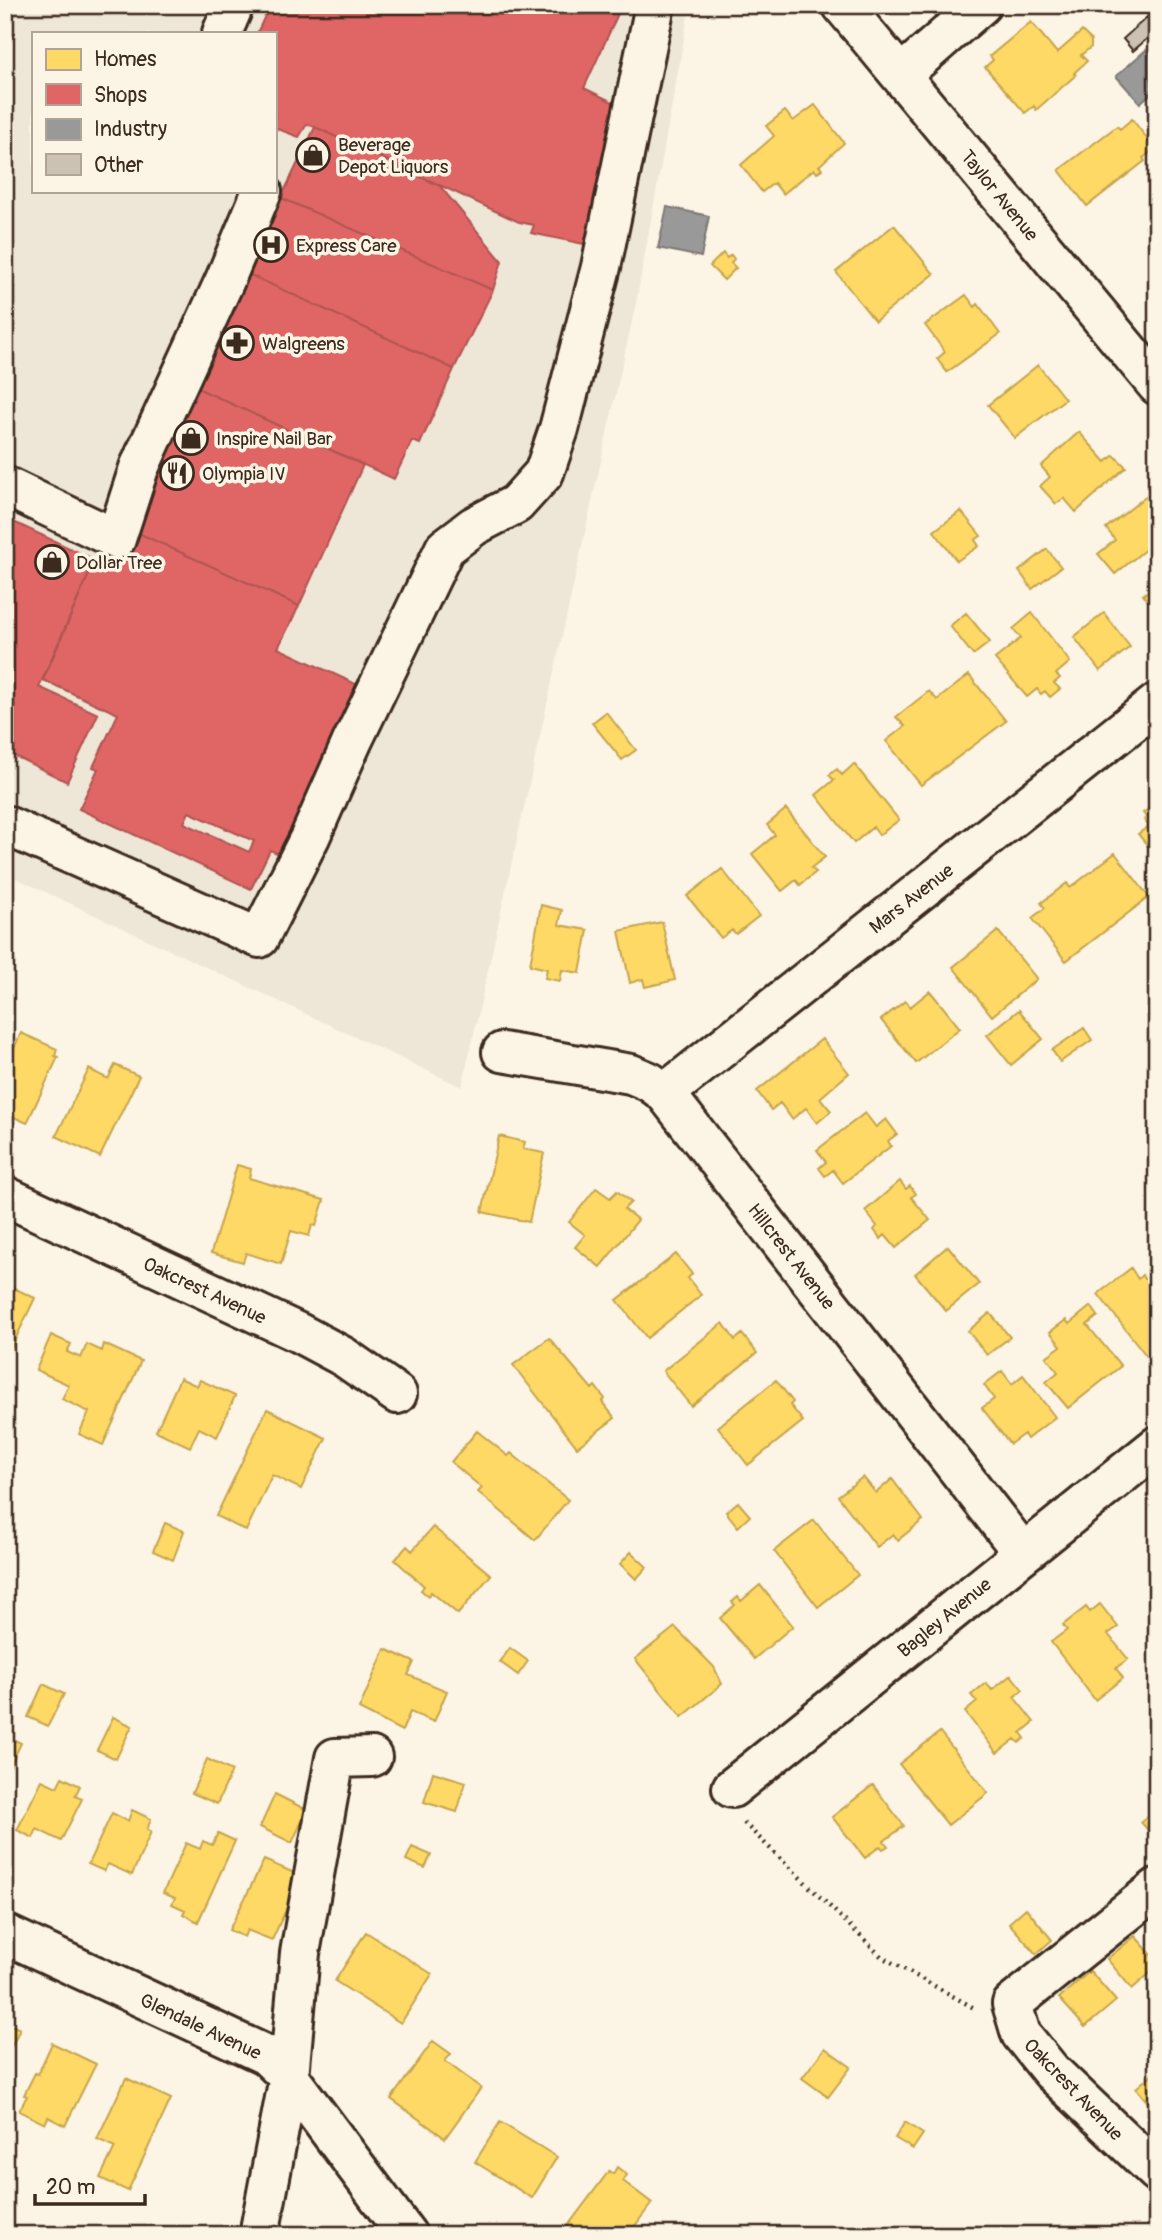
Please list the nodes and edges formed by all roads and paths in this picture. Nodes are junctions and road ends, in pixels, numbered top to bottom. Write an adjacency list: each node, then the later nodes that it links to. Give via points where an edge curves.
1 (234, 5): 5 (street)
2 (655, 5): 11 (street, via 601,267 544,474 516,505 474,526 445,548 258,938)
3 (842, 5): 6 (street, Taylor Avenue)
4 (982, 5): 6 (street)
5 (222, 32)
6 (901, 75): 8 (street, Taylor Avenue)
7 (262, 192): 9 (street, via 139,468 116,538)
8 (1155, 381)
9 (5, 486)
10 (1157, 703): 13 (street, Mars Avenue)
11 (5, 825)
12 (502, 1052): 13 (street, Hillcrest Avenue, via 631,1074)
13 (665, 1093): 17 (street, Hillcrest Avenue)
14 (5, 1196): 15 (street, Oakcrest Avenue, via 299,1334 344,1357)
15 (397, 1394)
16 (1157, 1446): 17 (street, Bagley Avenue)
17 (1023, 1553): 19 (street, Bagley Avenue)
18 (372, 1757): 23 (street, via 335,1758 300,1953)
19 (733, 1788): 22 (path, via 735,1815 882,1957)
20 (1157, 1888): 22 (street, via 1012,2004)
21 (5, 1934): 23 (street, Glendale Avenue, via 266,2055)
22 (1021, 2034): 24 (street, Oakcrest Avenue, via 1051,2071)
23 (289, 2077): 25 (street); 26 (street, Glendale Avenue)
24 (1157, 2172)
25 (259, 2235)
26 (407, 2235)

